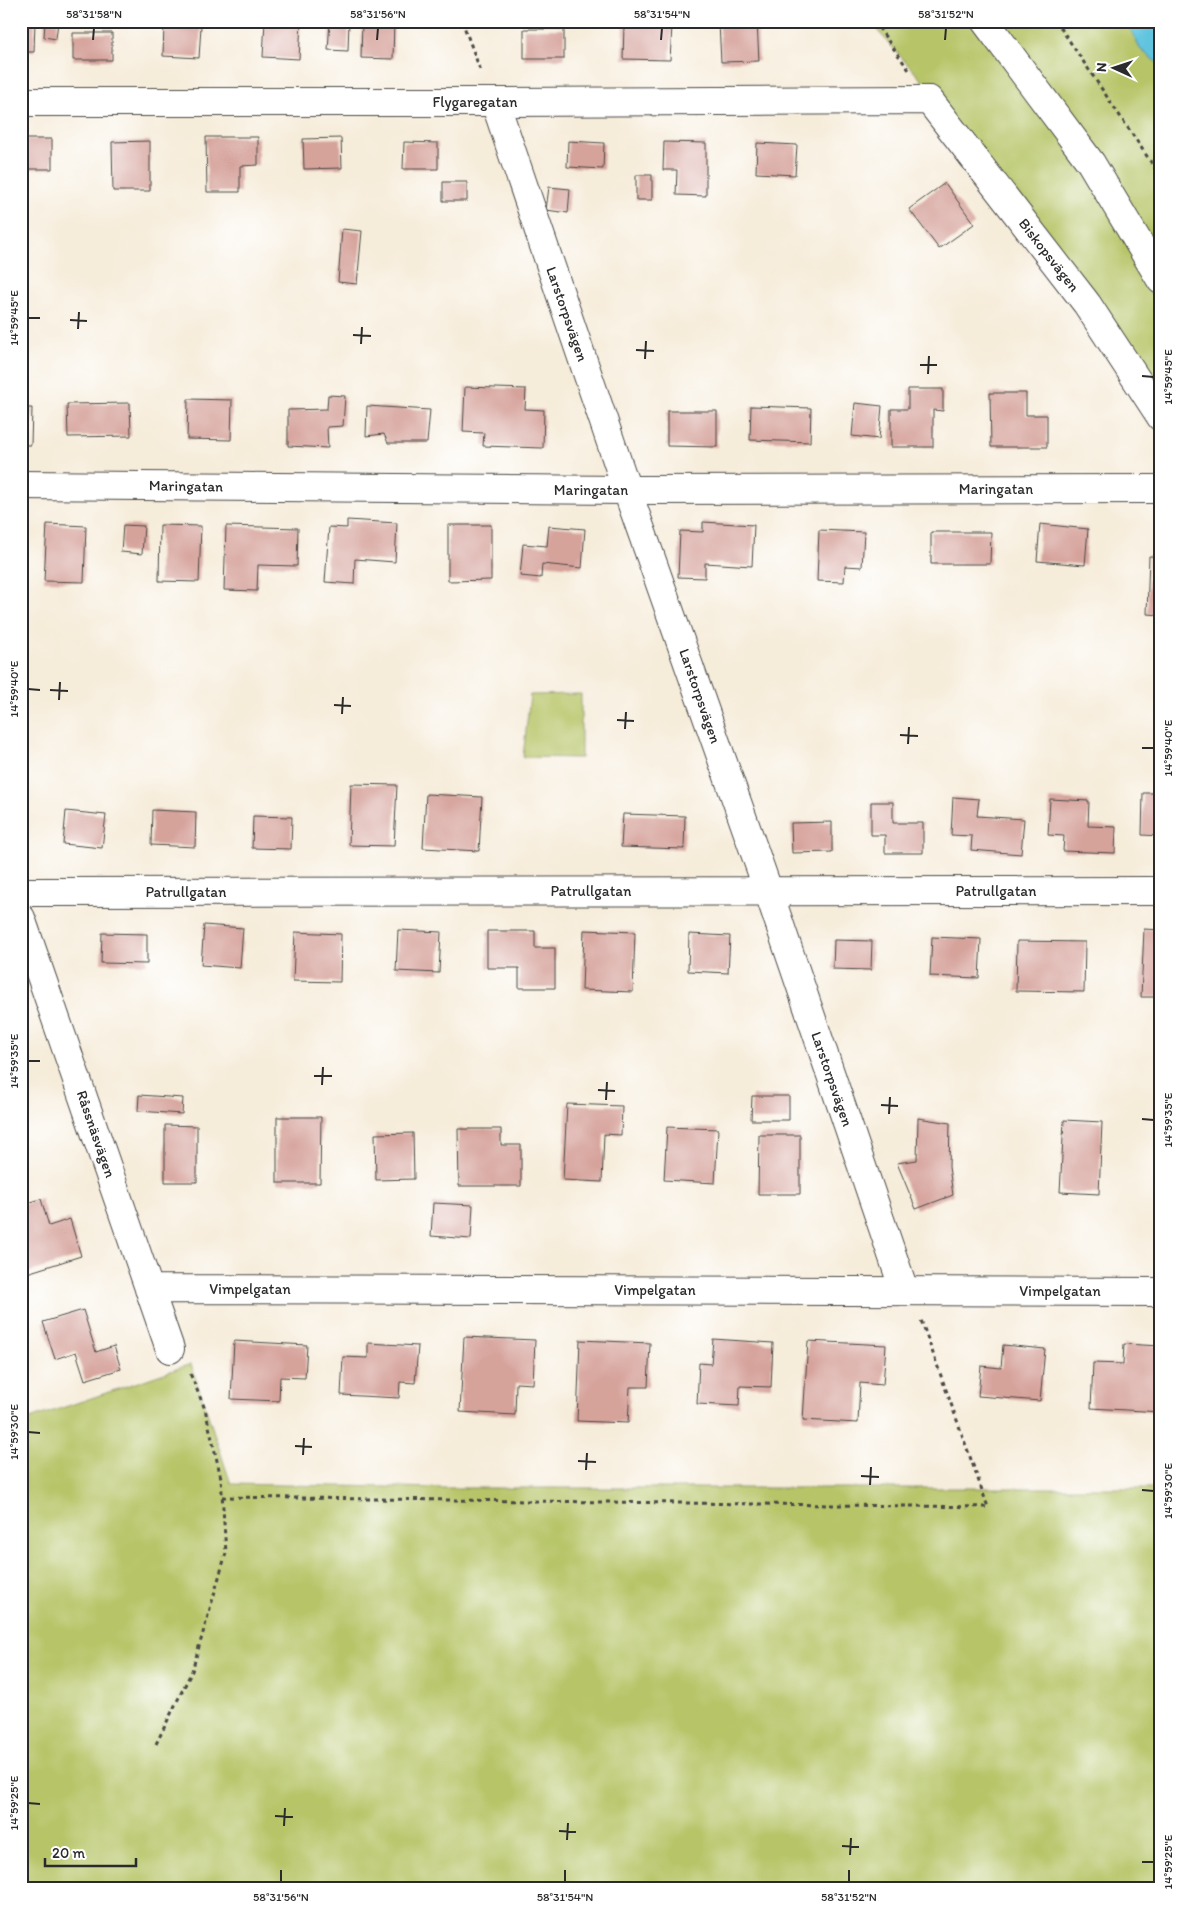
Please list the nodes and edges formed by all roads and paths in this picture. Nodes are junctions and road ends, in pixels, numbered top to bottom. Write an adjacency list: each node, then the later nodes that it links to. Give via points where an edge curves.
1 (462, 21): 7 (path)
2 (874, 21): 5 (path)
3 (985, 21): 9 (street, via 1091,163)
4 (1056, 21): 8 (path)
5 (929, 100): 7 (street, Flygaregatan); 10 (street, Biskopsvägen, via 1086,304)
6 (21, 102): 7 (street, Flygaregatan)
7 (495, 102): 13 (street, Larstorpsvägen)
8 (1161, 177)
9 (1161, 280)
10 (1161, 417)
11 (21, 485): 13 (street, Maringatan)
12 (1161, 489): 13 (street, Maringatan)
13 (627, 490): 14 (street, Larstorpsvägen)
14 (768, 890): 15 (street, Patrullgatan); 16 (street, Patrullgatan); 19 (street, Larstorpsvägen)
15 (1161, 891)
16 (21, 892)
17 (21, 918): 18 (street, Råssnäsvägen)
18 (149, 1289): 19 (street, Vimpelgatan); 21 (street, Råssnäsvägen)
19 (904, 1290): 20 (street, Vimpelgatan); 22 (path, via 923,1324 988,1507)
20 (1161, 1292)
21 (170, 1349): 22 (path, via 192,1374 205,1408 221,1478)
22 (222, 1497): 23 (path, via 226,1553 192,1671)
23 (156, 1744)

